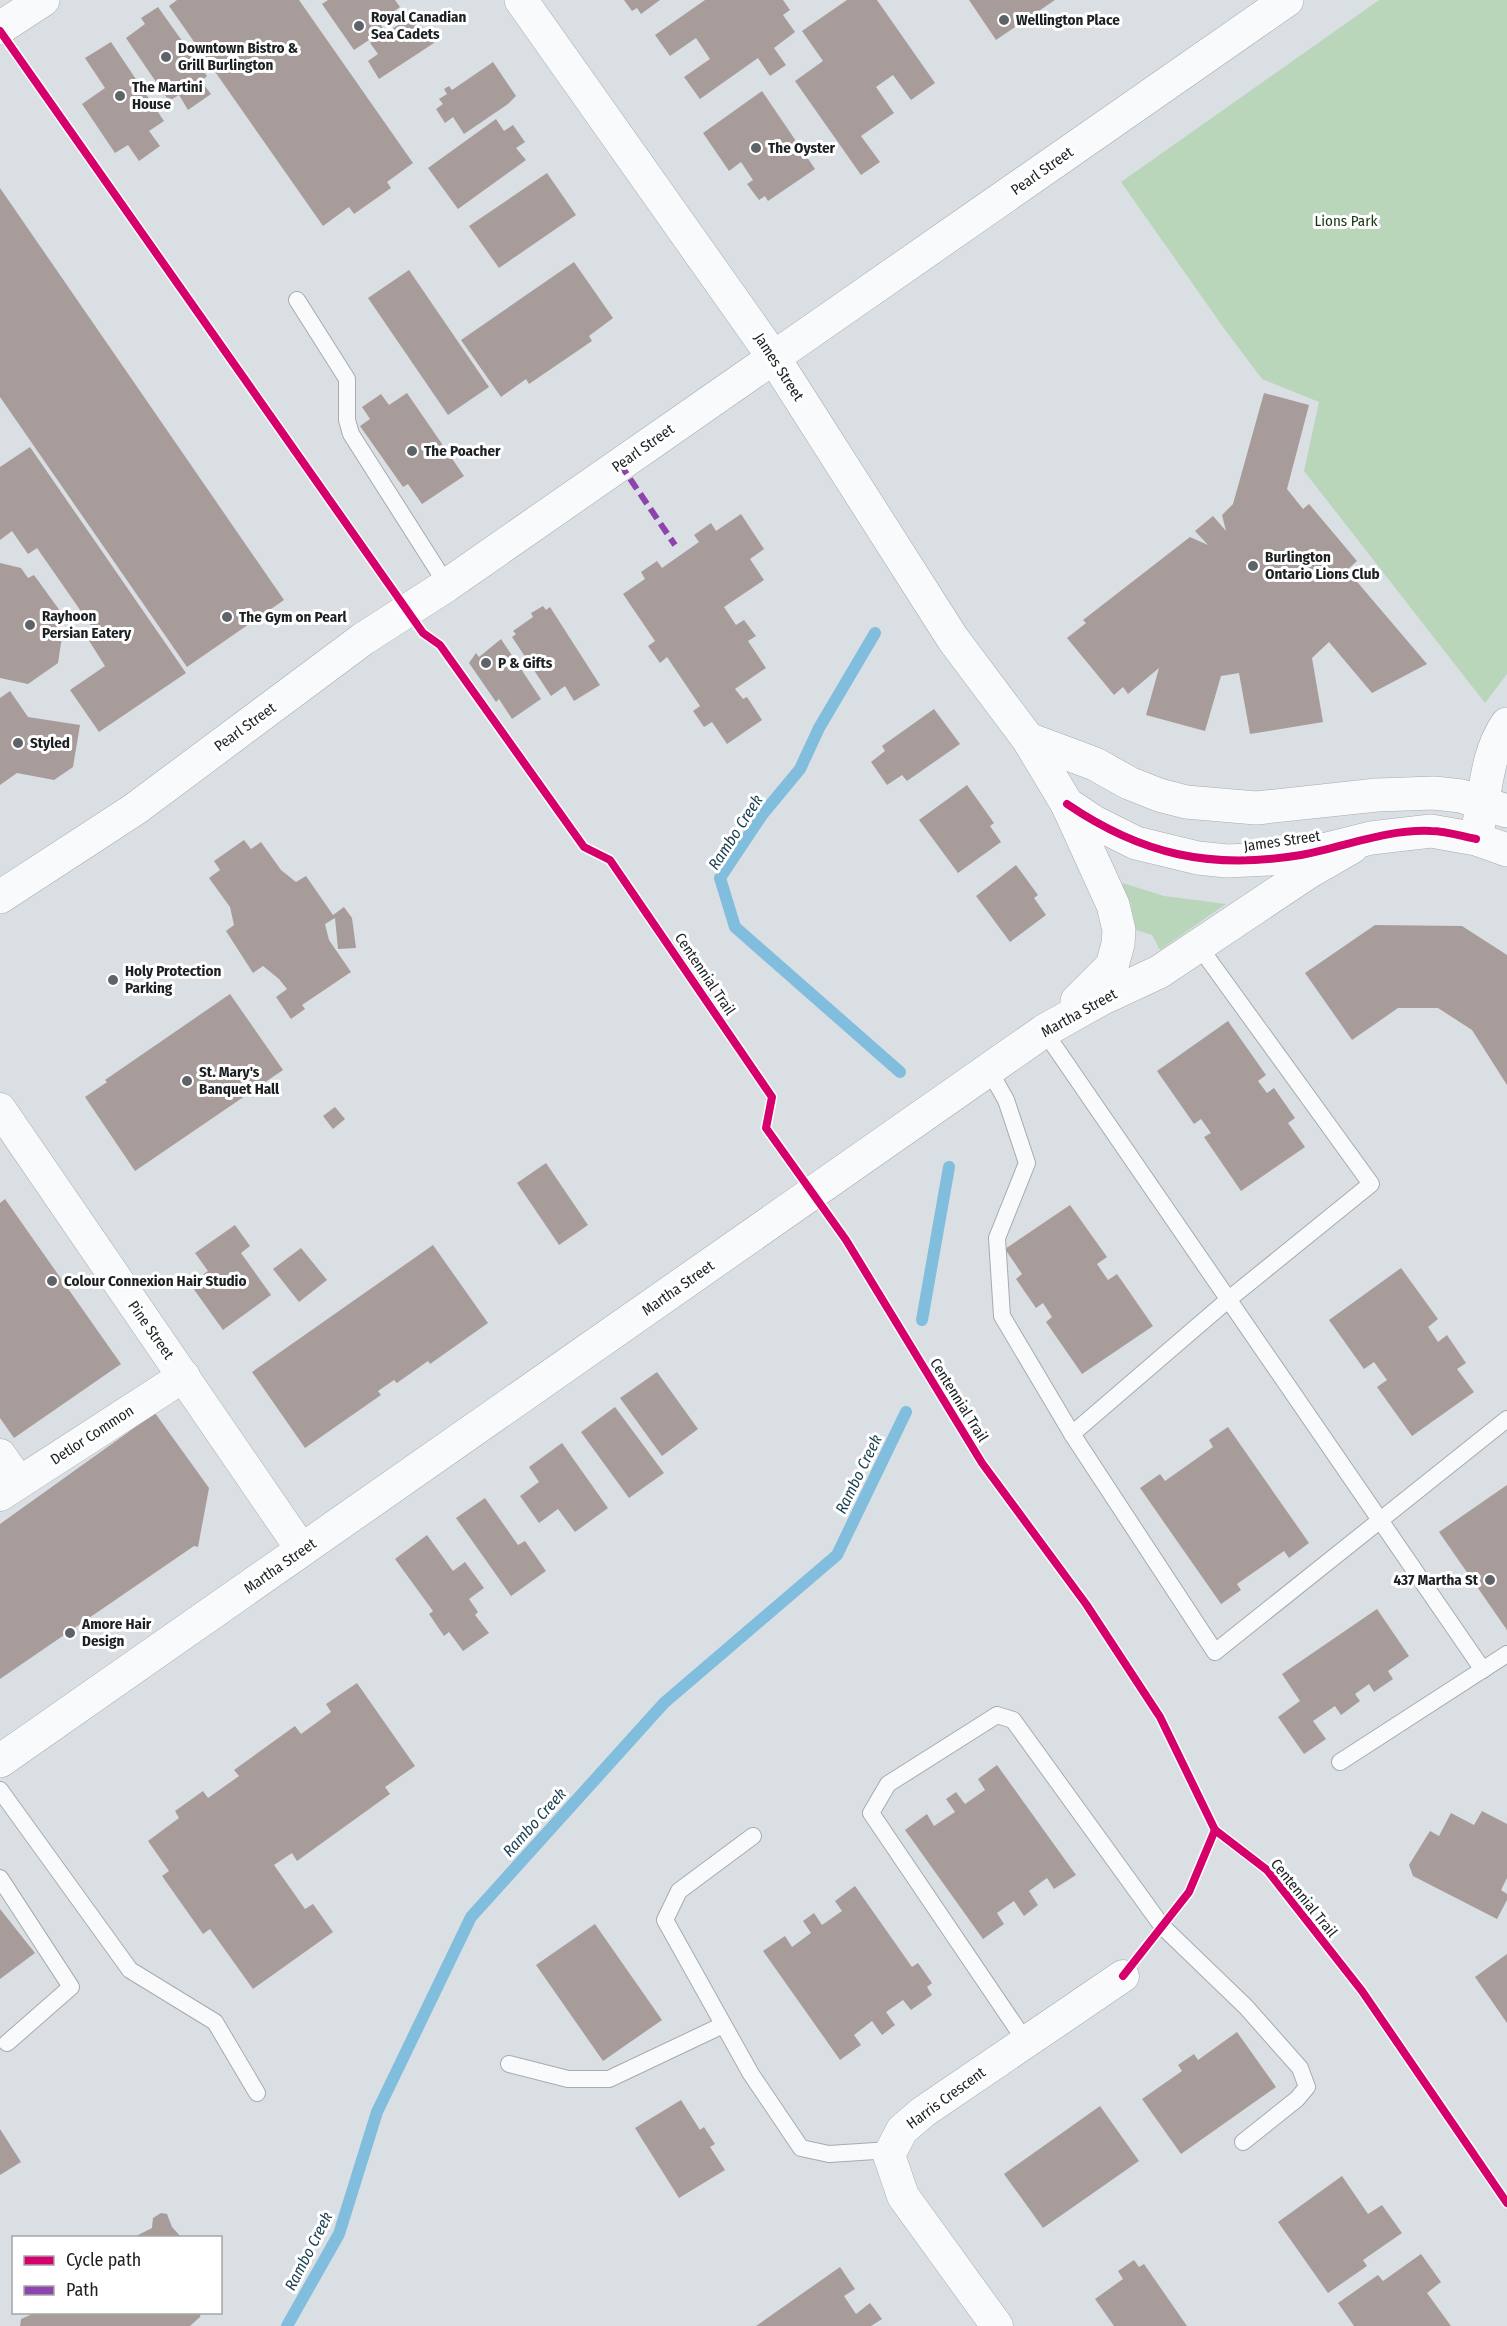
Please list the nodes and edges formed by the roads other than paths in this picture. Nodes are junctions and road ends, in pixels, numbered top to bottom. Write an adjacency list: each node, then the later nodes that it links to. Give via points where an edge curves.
1 (43, 0): 4 (street)
2 (522, 0): 6 (street, James Street)
3 (1287, 0): 6 (street, Pearl Street)
4 (0, 28)
5 (297, 300): 7 (lane, via 347,379 351,434)
6 (774, 358): 7 (street, Pearl Street); 9 (street, James Street, via 953,639)
7 (447, 585): 15 (street, Pearl Street, via 363,639 135,809)
8 (1507, 724): 11 (street, via 1494,750)
9 (1028, 740): 10 (street, James Street); 11 (street, via 1095,764 1159,795 1207,805 1256,808 1434,793)
10 (1067, 804): 12 (street, James Street, via 1136,843 1198,858 1269,859); 17 (street, via 1113,905 1118,944 1112,966)
11 (1495, 806): 13 (street)
12 (1371, 838): 13 (street, James Street, via 1431,831); 16 (street, Martha Street, via 1307,873)
13 (1476, 838): 14 (street, James Street)
14 (1507, 850)
15 (0, 897)
16 (1198, 945): 17 (street, Martha Street, via 1159,972); 21 (lane, via 1371,1184)
17 (1044, 1031): 18 (street, Martha Street); 21 (lane)
18 (977, 1078): 24 (lane, via 1006,1100 1027,1163 997,1238 1002,1316); 28 (street, Martha Street)
19 (0, 1109): 20 (street, Pine Street)
20 (12, 1151): 22 (street, Pine Street)
21 (1229, 1299): 24 (lane); 27 (lane)
22 (184, 1376): 26 (street, Detlor Common); 28 (street, Pine Street)
23 (1507, 1419): 27 (lane)
24 (1072, 1434): 27 (lane, via 1215,1652)
25 (0, 1455): 26 (street)
26 (9, 1489)
27 (1381, 1521): 30 (lane)
28 (303, 1550): 31 (street, Martha Street)
29 (1507, 1654): 30 (lane)
30 (1483, 1670): 32 (lane)
31 (0, 1761)
32 (1340, 1762)
33 (0, 1790): 41 (lane, via 130,1970 215,2022)
34 (753, 1836): 37 (lane, via 679,1891 665,1920)
35 (0, 1878): 39 (lane, via 71,1987)
36 (1123, 1976): 38 (street, Harris Crescent)
37 (723, 2025): 40 (lane, via 609,2079 568,2079); 43 (lane, via 750,2074 801,2148 829,2154)
38 (1026, 2042): 42 (lane, via 871,1813 888,1784 997,1714 1013,1720 1162,1926 1246,2007 1300,2068 1307,2086); 43 (street, Harris Crescent, via 923,2112 902,2130)
39 (7, 2043)
40 (509, 2064)
41 (257, 2092)
42 (1244, 2142)
43 (891, 2150): 44 (street, via 889,2155 903,2196)
44 (997, 2326)

